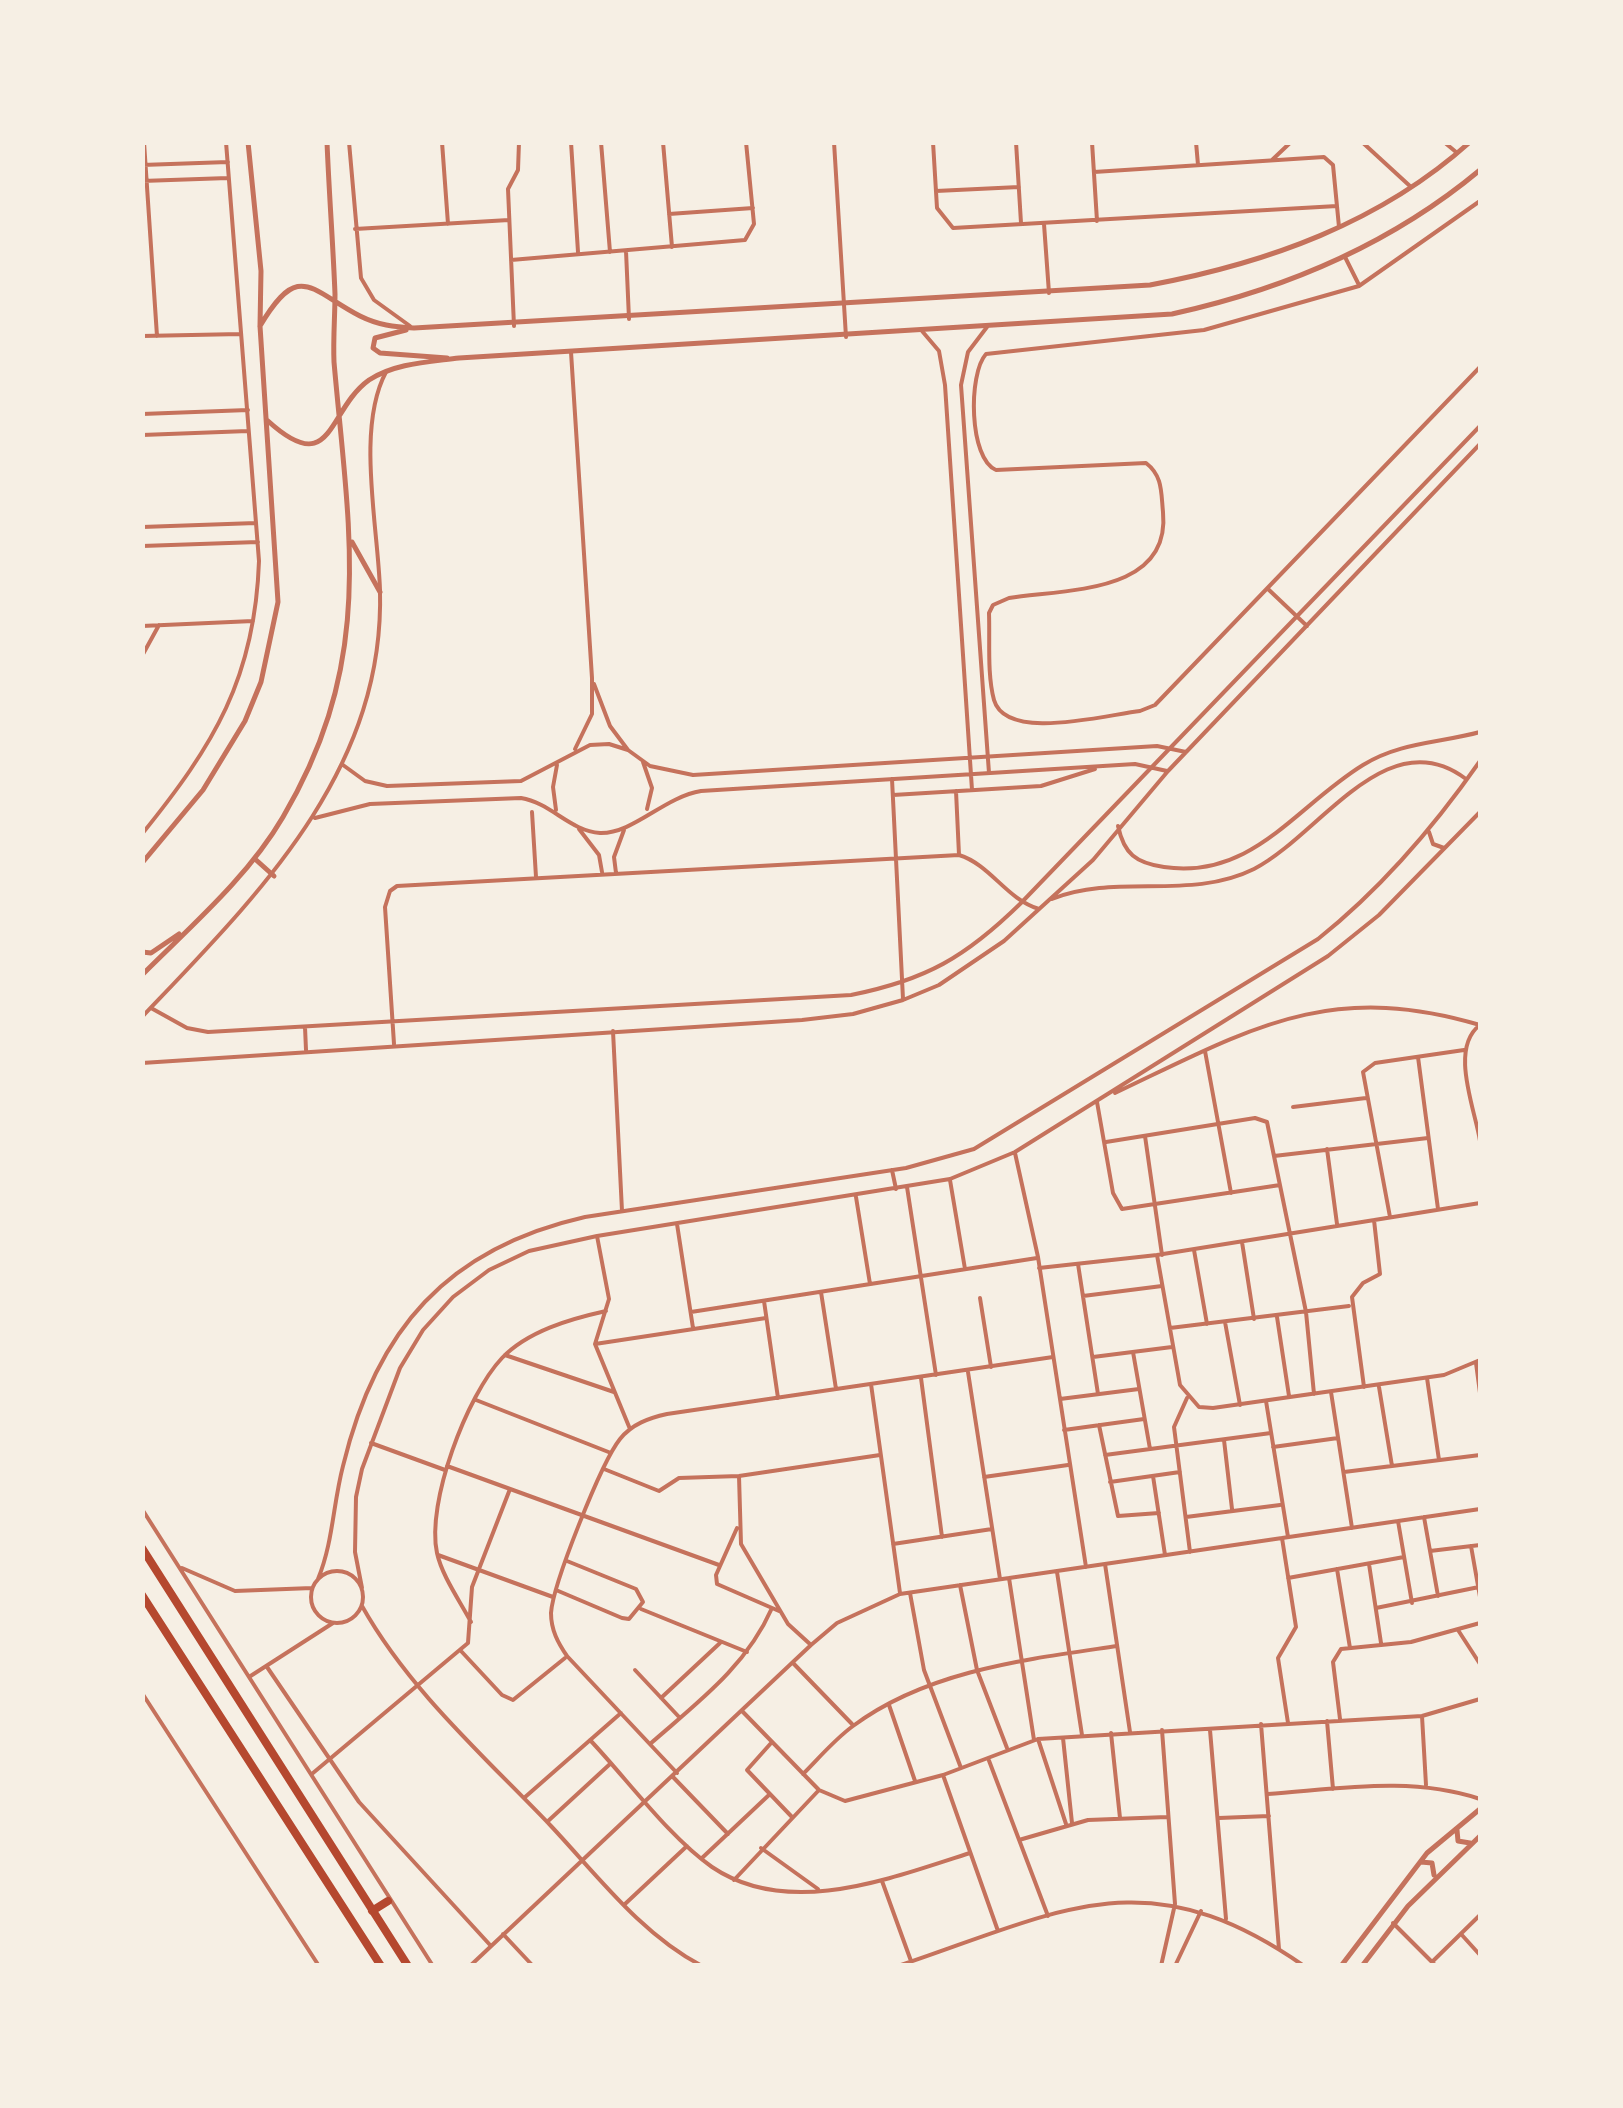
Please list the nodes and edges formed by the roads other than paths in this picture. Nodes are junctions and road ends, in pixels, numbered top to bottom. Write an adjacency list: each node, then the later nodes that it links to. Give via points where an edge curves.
1 (144, 142): 24 (street)
2 (226, 142): 23 (street)
3 (248, 142): 57 (street)
4 (326, 142): 54 (street)
5 (349, 142): 43 (street)
6 (442, 142): 39 (street)
7 (519, 142): 37 (street)
8 (570, 142): 47 (street)
9 (601, 142): 46 (street)
10 (662, 142): 36 (street)
11 (746, 142): 35 (street)
12 (834, 142): 55 (street)
13 (933, 142): 32 (street)
14 (1016, 142): 30 (street)
15 (1092, 142): 27 (street)
16 (1196, 142): 25 (street)
17 (1291, 142): 22 (street)
18 (1362, 142): 31 (street)
19 (1444, 142): 21 (street)
20 (1470, 142): 21 (street)
21 (1457, 154): 31 (street)
22 (1272, 160): 25 (street); 34 (street, via 1327,158)
23 (228, 162): 24 (street); 28 (street)
24 (144, 165): 29 (street)
25 (1198, 165): 27 (street)
26 (1480, 170): 48 (street, via 1420,216)
27 (1094, 172): 38 (street)
28 (229, 178): 29 (street); 62 (street)
29 (144, 181): 50 (street)
30 (1018, 187): 32 (street); 41 (street)
31 (1411, 187): 42 (street)
32 (936, 191): 41 (street, via 938,213 953,228)
33 (1480, 201): 52 (street)
34 (1336, 206): 38 (street); 42 (street)
35 (752, 208): 36 (street); 44 (street, via 753,231 745,240)
36 (669, 214): 44 (street)
37 (509, 220): 39 (street); 49 (street)
38 (1097, 221): 40 (street)
39 (448, 224): 43 (street)
40 (1044, 224): 41 (street); 53 (street)
41 (1021, 225)
42 (1339, 228): 53 (street, via 1205,275)
43 (355, 230): 60 (street, via 366,290)
44 (672, 248): 45 (street)
45 (626, 251): 46 (street); 56 (street)
46 (610, 252): 47 (street)
47 (578, 255): 49 (street)
48 (1346, 257): 52 (street); 59 (street, via 1276,287 1172,314)
49 (511, 260): 58 (street)
50 (152, 261): 51 (street); 64 (street)
51 (142, 262)
52 (1359, 286): 83 (street, via 1204,330 996,350 975,374 978,451 988,466 1151,466 1160,480 1166,533 1140,571 1111,583 992,606 993,698 1010,721 1023,725 1147,709)
53 (1049, 293): 55 (street)
54 (335, 300): 57 (street, via 318,288 298,287 280,296); 60 (street, via 371,321); 71 (street)
55 (844, 306): 56 (street); 65 (street)
56 (629, 319): 58 (street)
57 (260, 326): 73 (street)
58 (514, 326): 60 (street)
59 (987, 327): 61 (street); 97 (street, via 968,352 961,384)
60 (414, 328): 67 (street, via 378,336 373,348)
61 (922, 332): 65 (street); 98 (street, via 938,351 945,385)
62 (242, 334): 64 (street); 70 (street)
63 (142, 336): 64 (street)
64 (158, 336)
65 (846, 338): 66 (street)
66 (571, 352): 67 (street); 91 (street)
67 (459, 358): 69 (street)
68 (1480, 368): 83 (street)
69 (386, 371): 71 (street, via 356,392); 84 (street, via 372,410)
70 (248, 410): 72 (street); 75 (street)
71 (342, 413): 73 (street, via 317,443 290,439); 80 (street)
72 (142, 414)
73 (268, 421): 127 (street, via 279,568 262,682 218,768)
74 (1480, 426): 85 (street)
75 (249, 431): 76 (street); 78 (street)
76 (142, 435)
77 (1480, 444): 89 (street)
78 (256, 523): 79 (street); 81 (street)
79 (142, 526)
80 (351, 541): 84 (street); 126 (street, via 352,599 337,692 304,780)
81 (258, 542): 82 (street); 86 (street)
82 (142, 546)
83 (1268, 589): 85 (street)
84 (380, 592): 101 (street, via 374,672)
85 (1298, 617): 89 (street); 93 (street)
86 (254, 621): 87 (street); 122 (street, via 220,727)
87 (159, 625): 88 (street); 90 (street)
88 (142, 626)
89 (1307, 626): 96 (street)
90 (142, 656)
91 (592, 678): 94 (street); 95 (street, via 588,728)
92 (1480, 732): 119 (street, via 1418,742 1364,764 1268,842 1227,862 1183,870 1144,865 1122,844)
93 (1175, 746): 96 (street); 97 (street); 104 (street)
94 (628, 750): 95 (street, via 610,744); 100 (street)
95 (572, 752): 102 (street)
96 (1186, 752): 105 (street)
97 (988, 757): 98 (street); 106 (street)
98 (970, 758): 100 (street, via 693,775); 107 (street)
99 (1480, 761): 109 (street)
100 (643, 762): 115 (street, via 652,788)
101 (344, 765): 102 (street, via 387,786 521,781); 117 (street)
102 (557, 765): 113 (street)
103 (1100, 766): 104 (street); 106 (street); 110 (street, via 1061,782)
104 (1155, 766): 105 (street); 133 (street)
105 (1168, 771): 119 (street)
106 (988, 773): 107 (street)
107 (970, 774): 108 (street); 110 (street)
108 (892, 779): 112 (street); 115 (street, via 701,791)
109 (1467, 780): 121 (street); 132 (street, via 1430,759 1397,765 1364,782 1275,856 1228,880 1074,890)
110 (972, 790): 111 (street)
111 (956, 791): 112 (street); 124 (street)
112 (893, 795): 125 (street)
113 (556, 810): 117 (street, via 509,798 370,804); 118 (street)
114 (532, 812): 131 (street)
115 (645, 814): 120 (street)
116 (1479, 815): 123 (street)
117 (315, 818): 130 (street)
118 (575, 826): 120 (street, via 600,833); 129 (street, via 590,838)
119 (1118, 826): 132 (street, via 1093,860)
120 (624, 828): 128 (street)
121 (1428, 832): 123 (street); 165 (street, via 1341,920 1219,1001 990,1141 941,1161)
122 (142, 834)
123 (1446, 848): 153 (street, via 1328,956)
124 (959, 855): 125 (street); 133 (street)
125 (896, 857): 128 (street); 138 (street)
126 (255, 859): 130 (street); 135 (street)
127 (142, 864)
128 (616, 873): 129 (street)
129 (602, 874): 131 (street)
130 (274, 876): 140 (street)
131 (536, 877): 142 (street, via 406,884 390,891)
132 (1047, 901): 134 (street)
133 (1021, 904): 134 (street); 138 (street, via 946,966)
134 (1039, 908): 139 (street, via 973,965)
135 (186, 930): 136 (street); 137 (street)
136 (142, 952)
137 (142, 976)
138 (903, 984): 139 (street); 142 (street, via 851,995)
139 (903, 1000): 145 (street, via 802,1020)
140 (151, 1008): 141 (street); 144 (street, via 208,1032)
141 (142, 1016)
142 (392, 1021): 144 (street); 146 (street)
143 (1480, 1025): 148 (street); 149 (street, via 1428,1010 1318,1010)
144 (305, 1026): 147 (street)
145 (613, 1031): 146 (street); 175 (street)
146 (394, 1044): 147 (street)
147 (306, 1050): 151 (street)
148 (1464, 1050): 150 (street); 156 (street)
149 (1205, 1051): 153 (street); 155 (street)
150 (1418, 1057): 152 (street, via 1368,1066 1362,1080); 158 (street)
151 (142, 1063)
152 (1366, 1098): 154 (street); 161 (street)
153 (1097, 1102): 160 (street); 163 (street)
154 (1294, 1107)
155 (1218, 1124): 157 (street); 164 (street, via 1264,1119); 170 (street)
156 (1479, 1126): 159 (street)
157 (1145, 1136): 160 (street); 173 (street)
158 (1428, 1138): 161 (street); 174 (street)
159 (1480, 1141)
160 (1104, 1142): 173 (street, via 1115,1202 1132,1210)
161 (1375, 1144): 162 (street); 176 (street)
162 (1327, 1150): 164 (street); 179 (street)
163 (1015, 1152): 166 (street); 185 (street)
164 (1274, 1156): 167 (street)
165 (892, 1170): 169 (street); 175 (street)
166 (950, 1179): 168 (street); 188 (street)
167 (1280, 1185): 170 (street); 180 (street)
168 (907, 1187): 169 (street); 189 (street)
169 (896, 1189): 171 (street)
170 (1231, 1194): 173 (street)
171 (856, 1197): 178 (street); 190 (street)
172 (1480, 1202): 174 (street)
173 (1155, 1206): 184 (street)
174 (1438, 1210): 176 (street)
175 (622, 1211): 295 (street, via 535,1228 488,1250 445,1280 410,1317 382,1361 352,1434)
176 (1390, 1217): 177 (street)
177 (1374, 1220): 179 (street); 196 (street, via 1380,1274 1356,1289)
178 (677, 1224): 181 (street); 198 (street)
179 (1338, 1226): 180 (street)
180 (1290, 1234): 182 (street); 199 (street)
181 (597, 1236): 197 (street); 243 (street, via 529,1251 453,1297 400,1368)
182 (1242, 1242): 183 (street); 202 (street)
183 (1194, 1249): 184 (street); 204 (street)
184 (1160, 1255): 186 (street); 191 (street)
185 (1038, 1258): 187 (street); 188 (street)
186 (1078, 1264): 187 (street); 193 (street)
187 (1039, 1268): 212 (street)
188 (965, 1269): 189 (street)
189 (920, 1276): 190 (street); 216 (street)
190 (870, 1284): 192 (street)
191 (1162, 1286): 193 (street); 205 (street)
192 (821, 1292): 195 (street); 223 (street)
193 (1083, 1296): 211 (street)
194 (980, 1298): 214 (street)
195 (764, 1300): 198 (street); 201 (street)
196 (1351, 1306): 199 (street); 221 (street)
197 (606, 1311): 207 (street); 210 (street, via 561,1322)
198 (691, 1312): 206 (street)
199 (1306, 1312): 200 (street); 227 (street)
200 (1278, 1316): 202 (street); 231 (street)
201 (766, 1318): 206 (street); 229 (street)
202 (1254, 1319): 203 (street)
203 (1226, 1322): 204 (street); 235 (street)
204 (1208, 1324): 205 (street)
205 (1170, 1328): 208 (street)
206 (694, 1329): 207 (street)
207 (595, 1344): 224 (street)
208 (1174, 1347): 209 (street); 230 (street)
209 (1133, 1352): 211 (street); 222 (street)
210 (504, 1355): 224 (street); 233 (street)
211 (1092, 1357): 226 (street)
212 (1053, 1358): 214 (street); 232 (street)
213 (1478, 1361): 218 (street); 228 (street)
214 (991, 1367): 215 (street)
215 (968, 1370): 216 (street); 260 (street)
216 (936, 1375): 217 (street)
217 (921, 1377): 219 (street); 275 (street)
218 (1428, 1378): 220 (street); 251 (street)
219 (871, 1384): 223 (street); 248 (street)
220 (1379, 1385): 221 (street); 253 (street)
221 (1364, 1387): 225 (street)
222 (1139, 1389): 226 (street); 236 (street)
223 (836, 1390): 229 (street)
224 (614, 1392): 238 (street)
225 (1331, 1392): 227 (street); 241 (street)
226 (1098, 1394): 232 (street)
227 (1314, 1394): 231 (street)
228 (1480, 1394)
229 (778, 1398): 238 (street, via 667,1414)
230 (1187, 1398): 235 (street, via 1213,1408); 244 (street, via 1176,1416)
231 (1289, 1398): 234 (street)
232 (1060, 1399): 239 (street)
233 (476, 1400): 247 (street); 255 (street)
234 (1266, 1401): 235 (street); 240 (street)
235 (1240, 1405)
236 (1144, 1419): 237 (street); 246 (street)
237 (1099, 1425): 239 (street); 249 (street)
238 (630, 1428): 247 (street)
239 (1064, 1430): 252 (street)
240 (1271, 1434): 242 (street); 245 (street)
241 (1338, 1438): 245 (street); 257 (street)
242 (1224, 1440): 244 (street); 266 (street)
243 (371, 1443): 255 (street); 302 (street, via 354,1524)
244 (1176, 1446): 246 (street); 256 (street)
245 (1273, 1447): 263 (street)
246 (1150, 1449): 249 (street)
247 (612, 1454): 254 (street)
248 (880, 1455): 258 (street); 277 (street)
249 (1105, 1455): 261 (street)
250 (1480, 1455): 251 (street)
251 (1440, 1460): 253 (street)
252 (1070, 1465): 260 (street); 290 (street)
253 (1392, 1466): 257 (street)
254 (604, 1468): 258 (street, via 659,1491 679,1478); 268 (street)
255 (446, 1469): 262 (street); 284 (street, via 434,1525)
256 (1180, 1472): 259 (street); 270 (street)
257 (1344, 1472): 273 (street)
258 (738, 1476): 272 (street)
259 (1153, 1476): 261 (street); 267 (street)
260 (984, 1477): 274 (street)
261 (1110, 1482): 267 (street, via 1120,1518)
262 (510, 1489): 268 (street); 293 (street)
263 (1282, 1504): 266 (street); 276 (street)
264 (142, 1509): 291 (street)
265 (1480, 1509): 269 (street)
266 (1232, 1511): 270 (street)
267 (1159, 1513): 283 (street)
268 (586, 1516): 286 (street); 289 (street)
269 (1424, 1517): 271 (street); 281 (street)
270 (1186, 1518): 282 (street)
271 (1398, 1521): 273 (street); 285 (street)
272 (737, 1528): 289 (street); 315 (street)
273 (1352, 1528): 276 (street)
274 (992, 1529): 275 (street); 298 (street)
275 (942, 1537): 277 (street)
276 (1285, 1538): 282 (street); 297 (street)
277 (893, 1544): 305 (street)
278 (1480, 1545): 279 (street)
279 (1471, 1546): 281 (street); 300 (street)
280 (142, 1548): 406 (highway)
281 (1430, 1551): 308 (street)
282 (1190, 1552): 283 (street)
283 (1165, 1555): 287 (street)
284 (438, 1556): 293 (street); 316 (street)
285 (1404, 1557): 288 (street); 310 (street)
286 (567, 1562): 303 (street); 314 (street, via 636,1589 644,1602)
287 (1105, 1564): 290 (street); 323 (street)
288 (1369, 1564): 292 (street); 313 (street)
289 (720, 1566): 312 (street, via 717,1584)
290 (1086, 1567): 294 (street)
291 (181, 1568): 301 (street, via 235,1590); 335 (street)
292 (1337, 1569): 297 (street); 324 (street)
293 (478, 1570): 307 (street); 316 (street)
294 (1057, 1571): 296 (street); 327 (street)
295 (318, 1578): 301 (street); 302 (street, via 339,1570)
296 (1009, 1578): 298 (street); 329 (street)
297 (1288, 1578): 348 (street, via 1296,1633 1278,1658)
298 (1000, 1580): 299 (street)
299 (960, 1585): 304 (street); 334 (street)
300 (1479, 1587): 308 (street); 309 (street)
301 (312, 1588): 317 (street, via 314,1610)
302 (362, 1588): 311 (street)
303 (556, 1590): 307 (street); 314 (street, via 622,1618)
304 (910, 1592): 305 (street); 337 (street)
305 (900, 1594): 322 (street, via 838,1622)
306 (142, 1595): 418 (highway)
307 (553, 1597): 328 (street, via 553,1627)
308 (1438, 1597): 310 (street)
309 (1480, 1597)
310 (1412, 1603): 313 (street)
311 (362, 1606): 317 (street, via 350,1620); 336 (street)
312 (772, 1608): 315 (street); 326 (street)
313 (1376, 1608): 321 (street)
314 (640, 1609): 320 (street)
315 (780, 1611): 322 (street)
316 (471, 1622): 325 (street)
317 (332, 1623): 332 (street)
318 (1480, 1623): 319 (street)
319 (1458, 1630): 321 (street); 331 (street)
320 (721, 1642): 326 (street); 339 (street)
321 (1381, 1644): 324 (street)
322 (812, 1645): 330 (street)
323 (1118, 1646): 327 (street); 353 (street)
324 (1350, 1648): 346 (street, via 1332,1662)
325 (461, 1651): 328 (street, via 514,1700); 336 (street)
326 (749, 1653): 345 (street)
327 (1070, 1653): 329 (street); 355 (street)
328 (567, 1656): 343 (street)
329 (1022, 1660): 334 (street); 358 (street)
330 (793, 1663): 342 (street); 350 (street)
331 (1480, 1664)
332 (267, 1667): 335 (street); 363 (street)
333 (635, 1670): 339 (street)
334 (977, 1670): 337 (street); 361 (street)
335 (249, 1677): 366 (street)
336 (417, 1685): 363 (street); 376 (street)
337 (930, 1686): 341 (street); 365 (street)
338 (142, 1693): 420 (street)
339 (661, 1698): 345 (street)
340 (1480, 1699): 344 (street)
341 (889, 1705): 350 (street); 370 (street)
342 (742, 1711): 359 (street); 368 (street)
343 (621, 1713): 357 (street); 360 (street)
344 (1422, 1716): 346 (street); 371 (street)
345 (680, 1718): 360 (street)
346 (1340, 1720): 347 (street)
347 (1327, 1721): 348 (street); 372 (street)
348 (1288, 1723): 349 (street)
349 (1261, 1724): 351 (street); 375 (street)
350 (854, 1725): 367 (street)
351 (1210, 1727): 352 (street); 384 (street)
352 (1162, 1730): 353 (street); 382 (street)
353 (1130, 1732): 354 (street)
354 (1111, 1733): 355 (street); 383 (street)
355 (1082, 1735): 356 (street)
356 (1063, 1736): 358 (street); 386 (street)
357 (590, 1740): 364 (street); 376 (street)
358 (1036, 1740): 361 (street); 386 (street)
359 (772, 1742): 367 (street); 374 (street, via 747,1770)
360 (650, 1744): 368 (street)
361 (1008, 1750): 362 (street)
362 (988, 1758): 365 (street); 390 (street)
363 (330, 1761): 366 (street); 414 (street, via 390,1839)
364 (612, 1763): 378 (street); 385 (street)
365 (960, 1768): 369 (street)
366 (311, 1774): 402 (street)
367 (803, 1774): 373 (street)
368 (675, 1775): 378 (street); 388 (street)
369 (943, 1775): 370 (street); 394 (street)
370 (916, 1782): 373 (street, via 845,1801)
371 (1426, 1786): 372 (street); 377 (street)
372 (1333, 1789): 375 (street)
373 (819, 1790): 381 (street)
374 (770, 1794): 381 (street); 388 (street)
375 (1267, 1794): 380 (street)
376 (524, 1798): 385 (street)
377 (1480, 1799)
378 (648, 1802): 392 (street); 396 (street)
379 (1480, 1809): 387 (street)
380 (1268, 1816): 384 (street); 415 (street)
381 (792, 1817): 393 (street)
382 (1169, 1817): 383 (street); 404 (street)
383 (1120, 1818): 386 (street)
384 (1219, 1818): 409 (street)
385 (548, 1822): 396 (street)
386 (1069, 1824): 390 (street)
387 (1458, 1827): 391 (street, via 1458,1840); 397 (street)
388 (728, 1834): 395 (street)
389 (1480, 1836): 391 (street)
390 (1019, 1840): 408 (street)
391 (1472, 1843): 398 (street)
392 (688, 1846): 395 (street); 403 (street)
393 (761, 1848): 399 (street); 401 (street)
394 (970, 1853): 400 (street); 411 (street)
395 (702, 1858): 399 (street)
396 (582, 1859): 403 (street); 412 (street)
397 (1418, 1863): 398 (street, via 1432,1864); 430 (street)
398 (1434, 1878): 410 (street)
399 (734, 1880): 401 (street, via 790,1893)
400 (882, 1881): 401 (street); 417 (street)
401 (819, 1890)
402 (388, 1901): 406 (highway); 422 (street)
403 (625, 1904): 425 (street)
404 (1175, 1904): 405 (street); 408 (street, via 1131,1900); 427 (street)
405 (1201, 1910): 409 (street); 428 (street)
406 (372, 1911): 421 (highway)
407 (1480, 1915): 413 (street)
408 (1048, 1916): 411 (street)
409 (1226, 1919): 415 (street)
410 (1394, 1923): 419 (street); 431 (street)
411 (998, 1932): 417 (street)
412 (503, 1934): 414 (street); 424 (street)
413 (1461, 1934): 416 (street); 419 (street)
414 (491, 1946): 423 (street)
415 (1279, 1948): 429 (street)
416 (1480, 1954)
417 (911, 1961): 426 (street)
418 (376, 1962)
419 (1434, 1964)
420 (319, 1966)
421 (408, 1966)
422 (432, 1966)
423 (470, 1966)
424 (533, 1966)
425 (702, 1966)
426 (898, 1966)
427 (1160, 1966)
428 (1175, 1966)
429 (1304, 1966)
430 (1341, 1966)
431 (1362, 1966)

